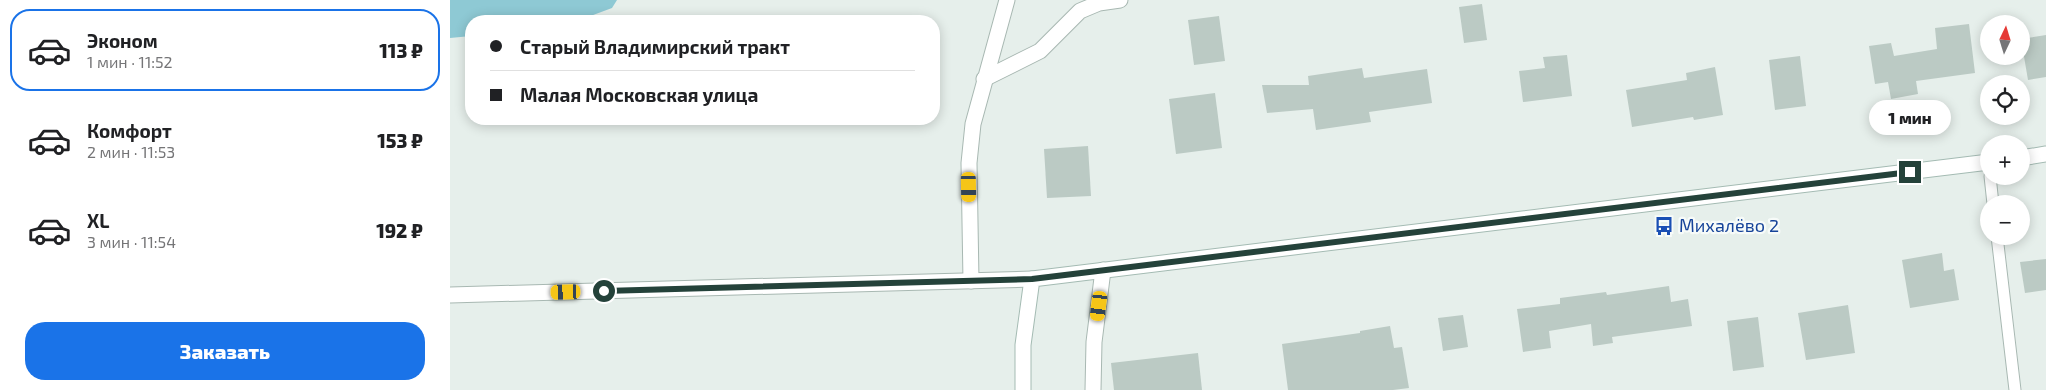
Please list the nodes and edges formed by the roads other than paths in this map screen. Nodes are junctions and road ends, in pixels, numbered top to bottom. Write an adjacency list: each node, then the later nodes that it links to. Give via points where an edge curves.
1 (1007, 0): 3 (street)
2 (1120, 0): 3 (street, via 1099,3 1080,11 1040,51)
3 (984, 79): 10 (street, via 973,124 969,163)
4 (2046, 154): 5 (street)
5 (2030, 157)
6 (1980, 169): 8 (street)
7 (1998, 245): 14 (lane)
8 (1103, 270): 9 (street); 13 (street, via 1094,342)
9 (1032, 279): 10 (street); 12 (street, via 1023,345)
10 (971, 280): 11 (street)
11 (450, 295)
12 (1023, 390)
13 (1093, 390)
14 (2015, 390)

